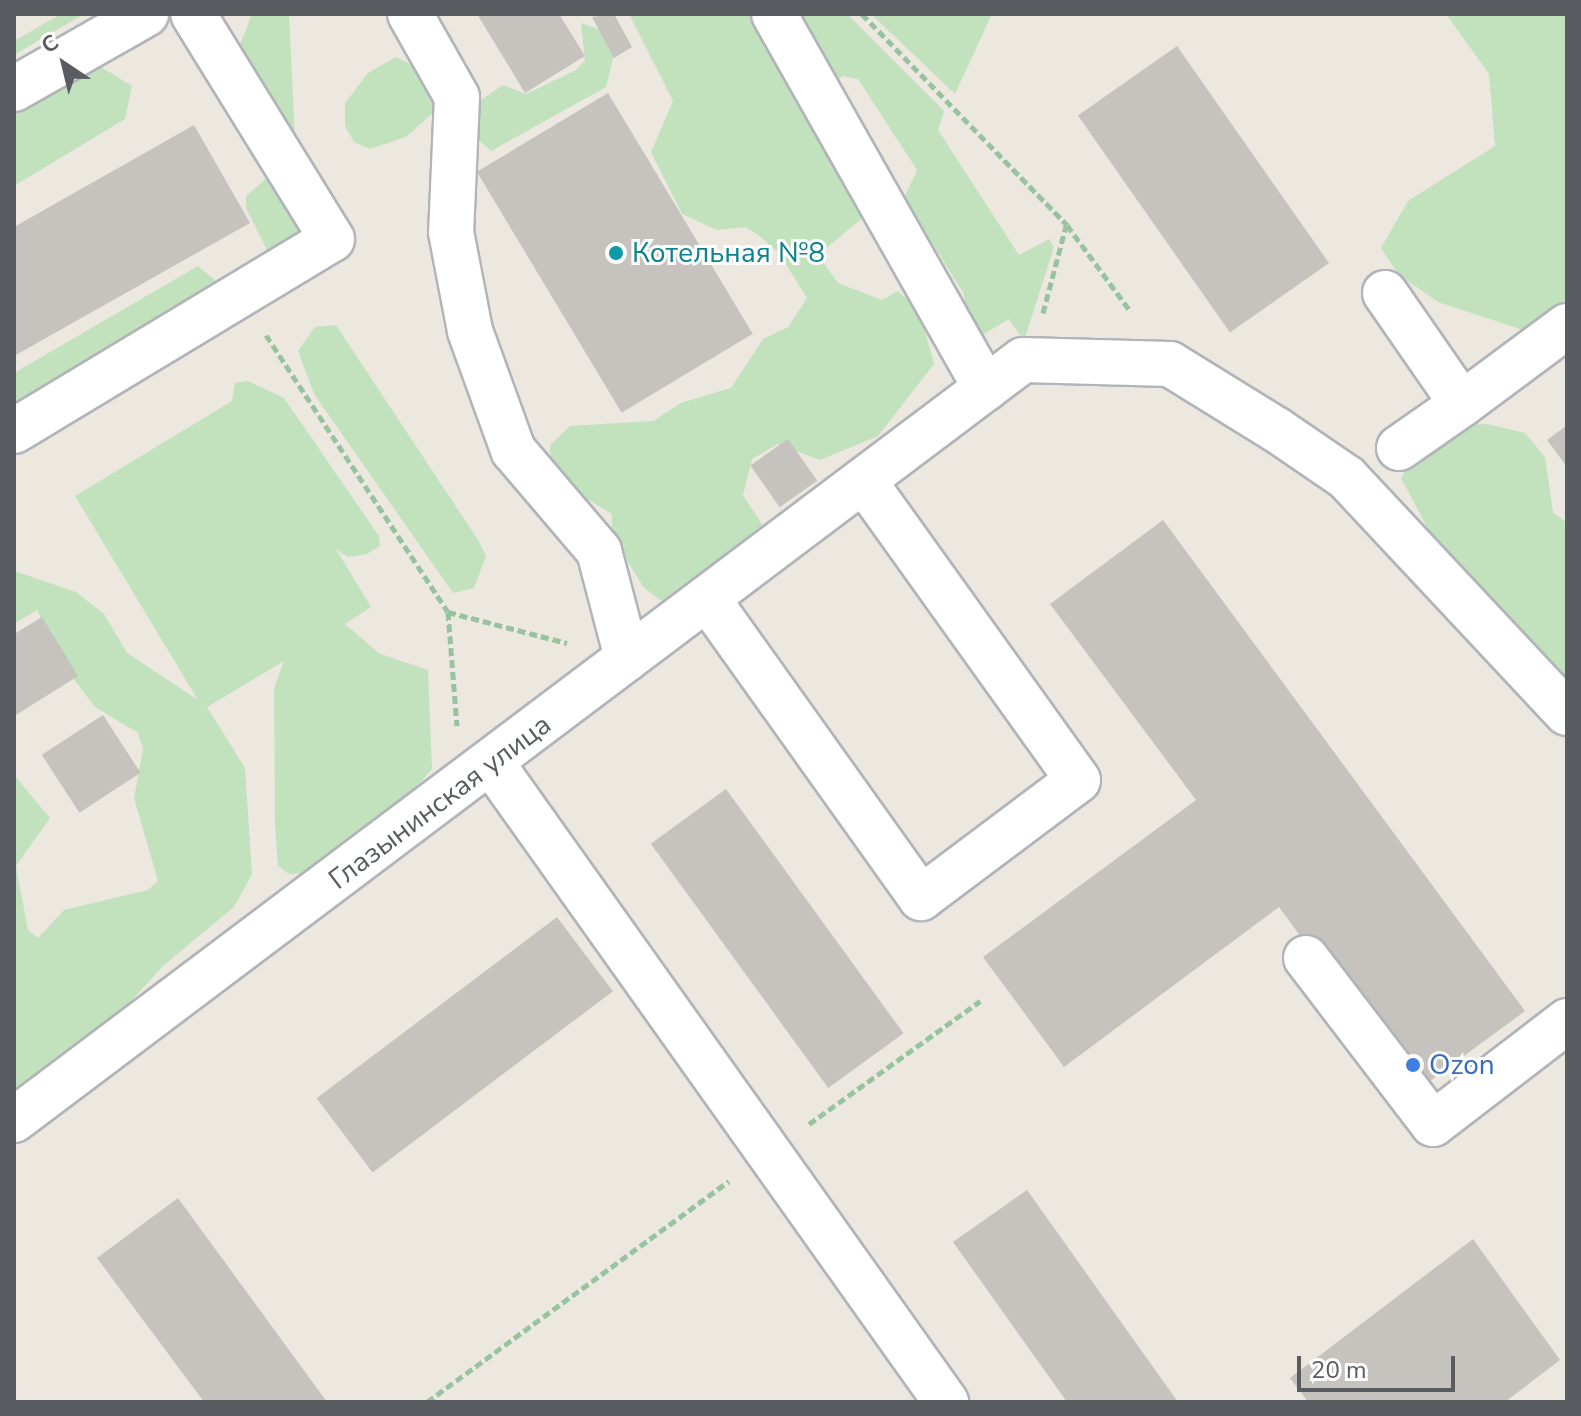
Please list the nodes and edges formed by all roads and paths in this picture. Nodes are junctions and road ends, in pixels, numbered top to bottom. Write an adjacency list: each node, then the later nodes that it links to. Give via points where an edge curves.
1 (146, 14): 6 (street)
2 (193, 14): 9 (street, via 332,239)
3 (410, 14): 20 (street, via 457,97 451,232 470,331 513,450 599,551)
4 (774, 14): 13 (street)
5 (862, 14): 7 (path)
6 (14, 89)
7 (1067, 225): 11 (path, via 1052,293); 12 (path)
8 (1385, 293): 14 (street)
9 (241, 297): 15 (street); 19 (path)
10 (1567, 326): 14 (street)
11 (1023, 360): 12 (street); 13 (street, Глазынинская улица)
12 (1170, 364): 21 (street, via 1347,478)
13 (986, 388): 17 (street, Глазынинская улица)
14 (1462, 404): 16 (street)
15 (14, 431)
16 (1399, 448)
17 (864, 481): 18 (street, Глазынинская улица); 18 (street, via 1078,780 921,898)
18 (709, 601): 20 (street, Глазынинская улица)
19 (448, 612): 20 (path); 22 (path)
20 (627, 658): 22 (street, Глазынинская улица)
21 (1567, 713)
22 (478, 776): 26 (street, Глазынинская улица); 27 (street)
23 (1306, 958): 25 (street, via 1433,1124)
24 (980, 1001): 27 (path)
25 (1567, 1021)
26 (14, 1120)
27 (770, 1152): 28 (path); 29 (street)
28 (427, 1402)
29 (946, 1402)

